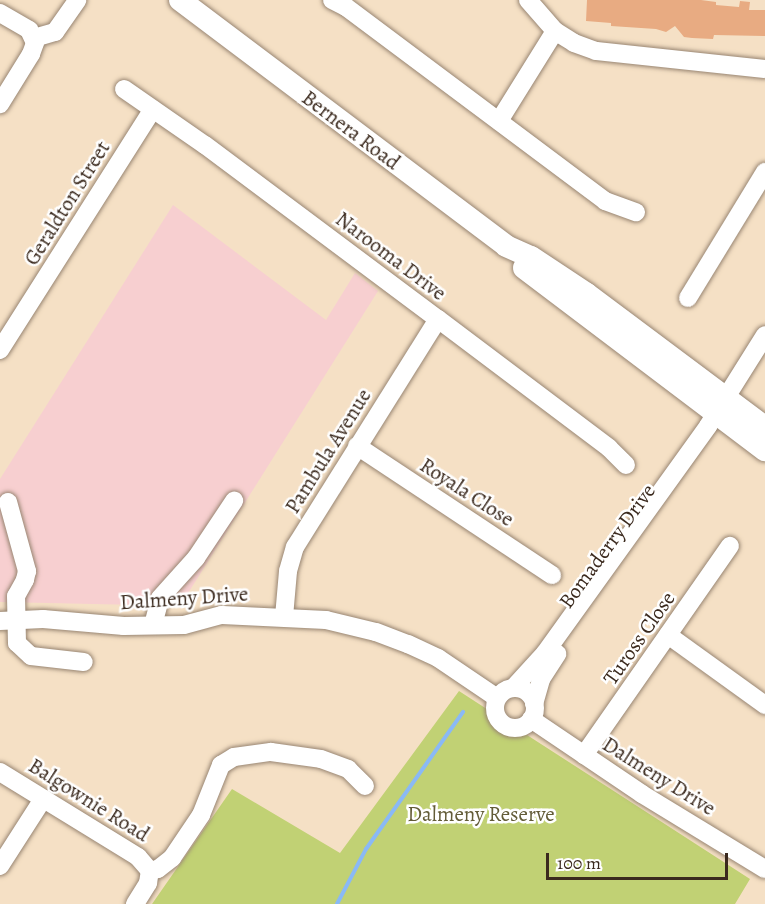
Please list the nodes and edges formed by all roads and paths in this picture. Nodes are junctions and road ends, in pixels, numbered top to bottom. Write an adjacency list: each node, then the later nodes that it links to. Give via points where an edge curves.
1 (77, 0): 8 (street, via 55,32)
2 (170, 0): 5 (main road, Bernera Road)
3 (332, 0): 13 (street)
4 (528, 0): 7 (street)
5 (188, 7): 22 (main road, Bernera Road, via 506,246 523,268)
6 (0, 13): 8 (street, via 29,30)
7 (555, 31): 9 (street, via 580,45 610,53); 13 (street)
8 (34, 38): 11 (street, via 31,54)
9 (765, 69)
10 (124, 89): 12 (street, Narooma Drive)
11 (0, 104)
12 (153, 109): 17 (street, Narooma Drive); 18 (street, Geraldton Street)
13 (499, 121): 15 (street, via 605,201)
14 (765, 172): 16 (street)
15 (636, 212)
16 (688, 298)
17 (438, 319): 24 (street, Pambula Avenue); 26 (street, Narooma Drive)
18 (7, 325): 20 (street, Geraldton Street)
19 (765, 335): 22 (street)
20 (0, 350)
21 (765, 357): 22 (street)
22 (726, 409): 23 (main road, Bernera Road); 25 (main road, Bernera Road); 36 (street, Bomaderry Drive, via 545,653); 39 (street, Bomaderry Drive, via 549,665 541,679)
23 (765, 427)
24 (357, 446): 30 (street, Royala Close); 31 (street, Pambula Avenue, via 295,547 288,571)
25 (765, 450)
26 (626, 465)
27 (234, 501): 33 (street, via 196,558 160,598)
28 (8, 502): 32 (street, via 27,570)
29 (730, 546): 34 (street, Tuross Close)
30 (552, 575)
31 (284, 617): 33 (street, Dalmeny Drive, via 222,615 193,624); 37 (street, Dalmeny Drive, via 338,622 391,636 438,658)
32 (8, 620): 33 (street, Dalmeny Drive); 35 (street, via 17,643 31,656)
33 (153, 625)
34 (668, 635): 38 (street); 40 (street, Tuross Close)
35 (84, 662)
36 (514, 687): 37 (street); 39 (street, via 525,690)
37 (497, 698): 39 (street, via 495,714 503,724 519,728)
38 (765, 705)
39 (533, 712): 40 (street, Dalmeny Drive)
40 (584, 755): 45 (street, Dalmeny Drive)
41 (0, 772): 43 (street, Balgownie Road)
42 (364, 786): 46 (street, via 348,769 321,759 271,752 234,757 221,765 201,814 172,858 158,870)
43 (43, 799): 44 (street); 46 (street, Balgownie Road, via 144,861)
44 (0, 866)
45 (765, 869)
46 (150, 871): 47 (street, via 148,883)
47 (135, 904)

